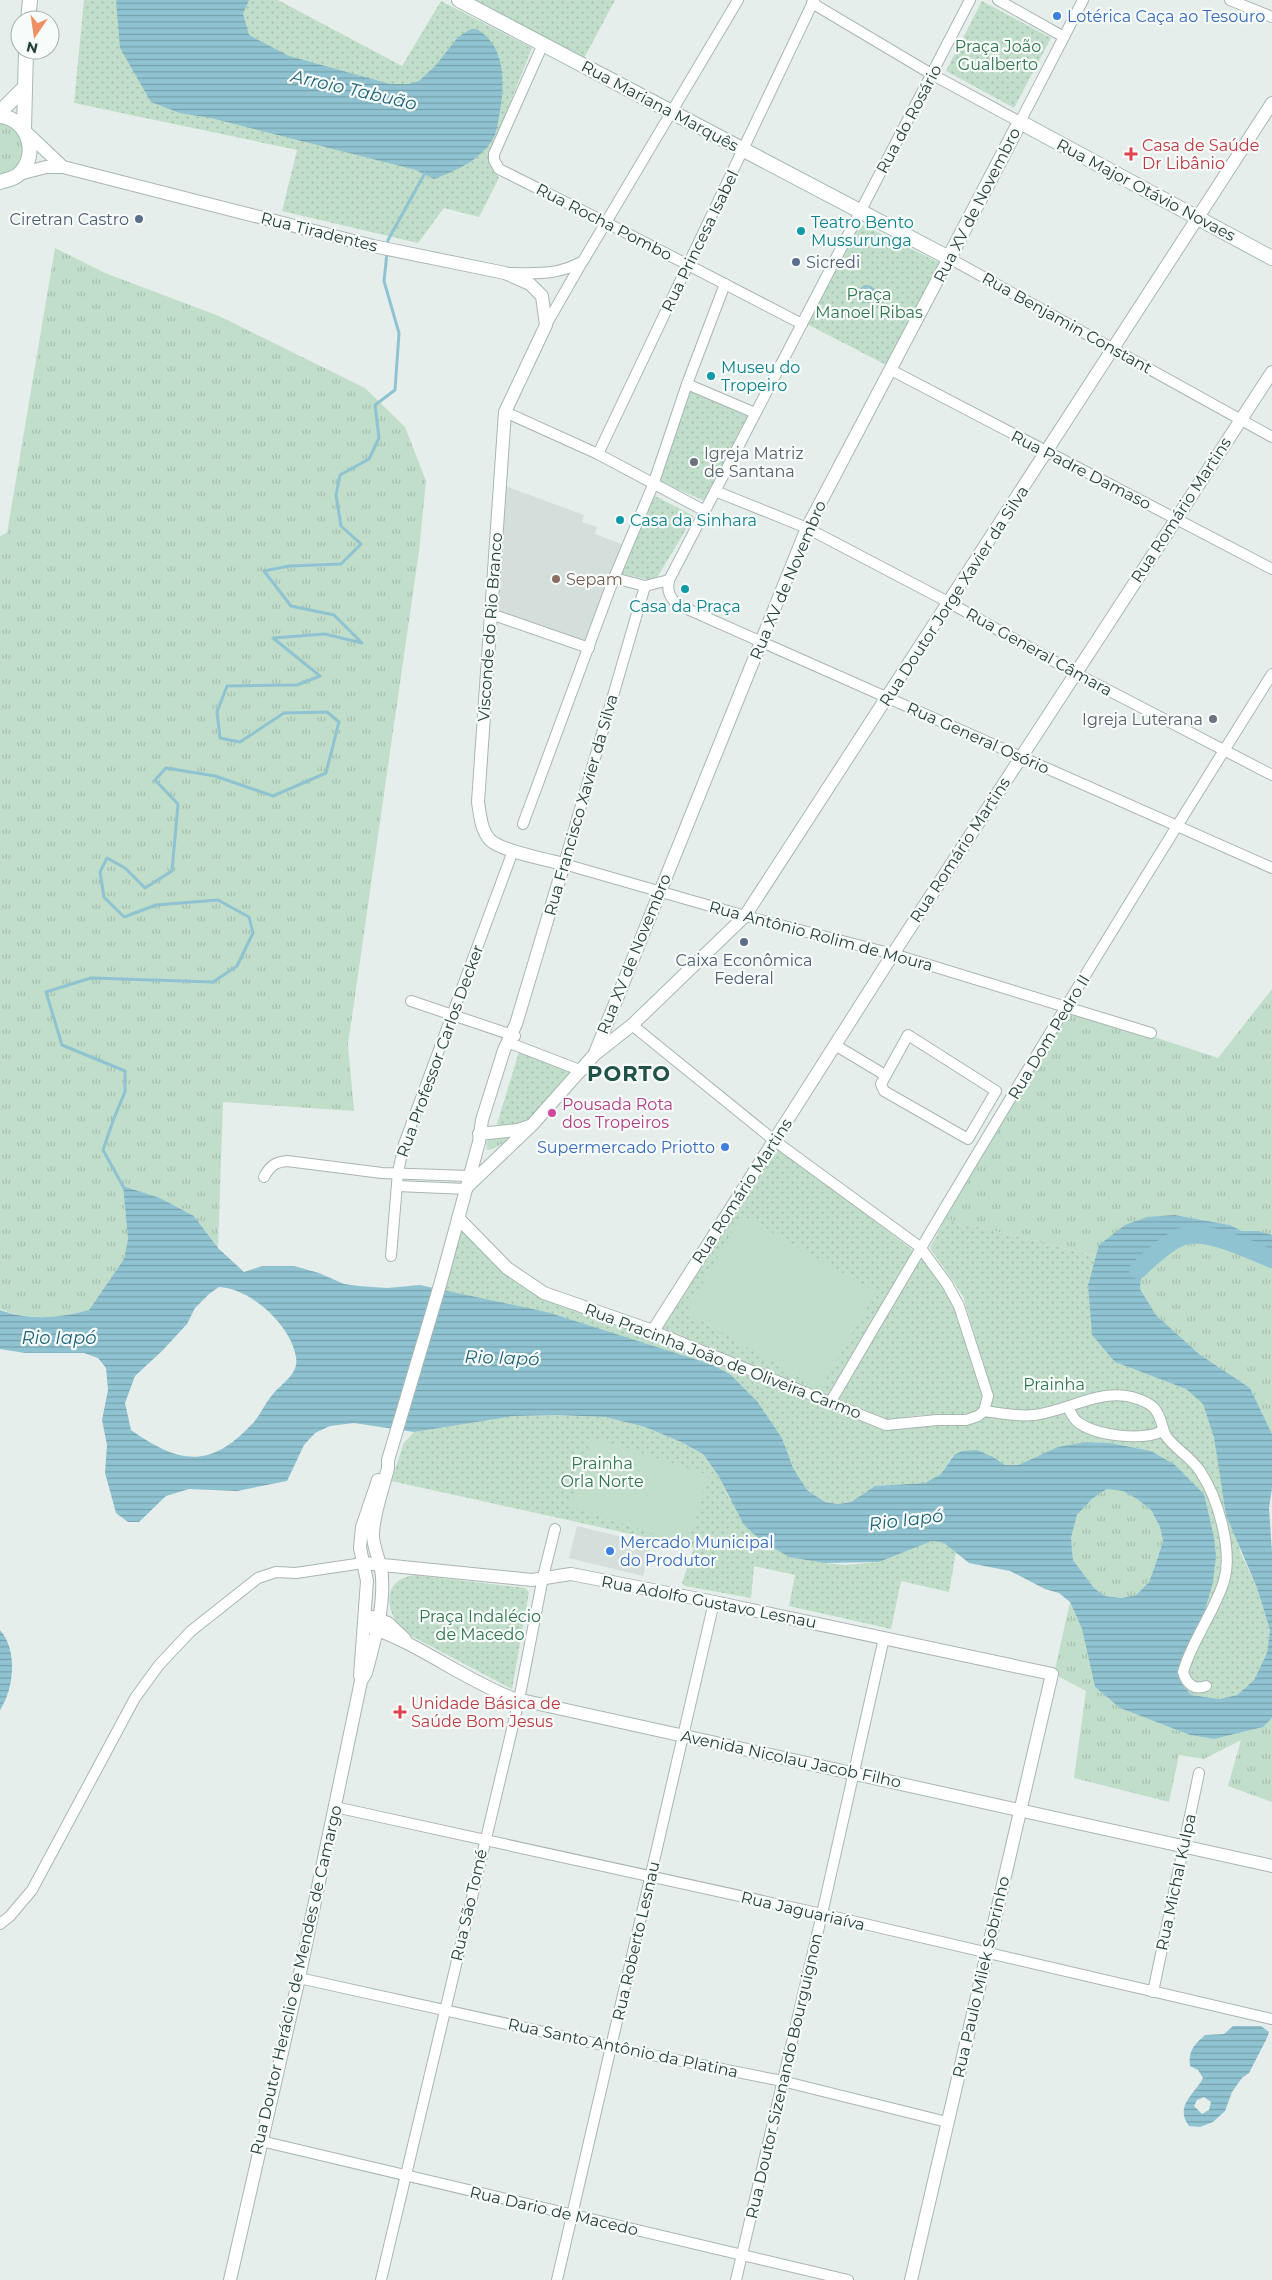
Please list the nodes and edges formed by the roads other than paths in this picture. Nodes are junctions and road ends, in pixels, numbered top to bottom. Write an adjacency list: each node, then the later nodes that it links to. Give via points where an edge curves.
1 (459, 0): 10 (main road, Rua Mariana Marquês)
2 (738, 0): 16 (street)
3 (970, 0): 12 (street, Rua do Rosário)
4 (998, 0): 9 (street)
5 (1084, 0): 9 (street)
6 (1230, 0): 8 (street)
7 (813, 2): 12 (street); 20 (street, Rua Princesa Isabel)
8 (1272, 17)
9 (1064, 37): 18 (street)
10 (543, 44): 16 (main road, Rua Mariana Marquês); 26 (street, Rua Rocha Pombo, via 494,160 499,170)
11 (25, 60): 13 (main road)
12 (933, 75): 18 (street); 24 (street, Rua do Rosário)
13 (24, 88): 15 (main road); 19 (main road)
14 (1272, 103): 25 (street, Rua Doutor Jorge Xavier da Silva)
15 (0, 112)
16 (672, 113): 20 (main road, Rua Mariana Marquês); 26 (street)
17 (0, 116): 19 (main road, via 12,119)
18 (1020, 122): 25 (main road, Rua Major Otávio Novaes); 27 (main road, Rua XV de Novembro)
19 (25, 131): 21 (street); 22 (main road, via 30,155)
20 (744, 150): 24 (main road, Rua Mariana Marquês); 30 (street, Rua Princesa Isabel)
21 (63, 167): 22 (street, via 46,167); 31 (street, Rua Tiradentes, via 373,246)
22 (19, 174): 23 (main road)
23 (0, 182)
24 (861, 210): 27 (main road, Rua Benjamin Constant); 33 (street, Rua do Rosário)
25 (1199, 218): 28 (main road, Rua Major Otávio Novaes); 35 (street, Rua Doutor Jorge Xavier da Silva)
26 (607, 222): 29 (street); 30 (street, Rua Rocha Pombo)
27 (949, 258): 35 (street, Rua Benjamin Constant); 36 (street, Rua XV de Novembro)
28 (1272, 258)
29 (582, 261): 31 (street, via 567,270); 34 (street)
30 (688, 265): 32 (street, Rua Rocha Pombo); 44 (street, Rua Princesa Isabel)
31 (505, 273): 34 (street, Rua Tiradentes, via 530,284 542,296)
32 (725, 284): 33 (street, Rua Rocha Pombo); 38 (street)
33 (802, 324): 40 (street, Rua do Rosário)
34 (546, 325): 39 (street)
35 (1114, 350): 41 (street, Rua Benjamin Constant); 43 (street, Rua Doutor Jorge Xavier da Silva)
36 (891, 370): 43 (street, Rua Padre Damaso); 49 (street, Rua XV de Novembro)
37 (1272, 372): 41 (street, Rua Romário Martins)
38 (687, 384): 40 (street); 45 (street)
39 (505, 412): 44 (street); 55 (street, Visconde do Rio Branco)
40 (755, 413): 46 (street, Rua do Rosário)
41 (1241, 419): 42 (street, Rua Benjamin Constant); 48 (street, Rua Romário Martins)
42 (1272, 437)
43 (1048, 452): 48 (street, Rua Padre Damaso); 54 (street, Rua Doutor Jorge Xavier da Silva)
44 (598, 454): 45 (street)
45 (653, 484): 47 (street); 51 (street)
46 (715, 490): 47 (street, Rua do Rosário); 49 (street, Rua General Câmara)
47 (705, 511): 52 (street, Rua do Rosário)
48 (1176, 519): 50 (street, Rua Padre Damaso); 58 (street, Rua Romário Martins)
49 (807, 528): 54 (street, Rua General Câmara); 56 (street, Rua XV de Novembro)
50 (1272, 569)
51 (614, 578): 53 (street); 57 (street)
52 (669, 580): 53 (street); 56 (street, Rua General Osório, via 667,589 676,604)
53 (645, 586): 68 (street, Rua Francisco Xavier da Silva)
54 (950, 603): 58 (street, Rua General Câmara); 60 (street, Rua Doutor Jorge Xavier da Silva)
55 (491, 614): 57 (street); 66 (street, Visconde do Rio Branco, via 478,802 483,829)
56 (761, 643): 60 (street, Rua General Osório); 70 (street, Rua XV de Novembro)
57 (589, 648): 64 (street)
58 (1075, 673): 61 (street, Rua General Câmara); 62 (street, Rua Romário Martins)
59 (1272, 674): 61 (street, Rua Dom Pedro II)
60 (888, 698): 62 (street, Rua General Osório); 71 (street, Rua Doutor Jorge Xavier da Silva)
61 (1223, 751): 63 (street, Rua General Câmara); 65 (street, Rua Dom Pedro II)
62 (1021, 757): 65 (street, Rua General Osório); 72 (street, Rua Romário Martins)
63 (1272, 775)
64 (523, 824)
65 (1176, 826): 69 (street, Rua General Osório); 74 (street, Rua Dom Pedro II)
66 (490, 841): 67 (street, Rua Antônio Rolim de Moura)
67 (513, 851): 68 (street, Rua Antônio Rolim de Moura); 75 (street, Rua Professor Carlos Decker)
68 (564, 864): 70 (street, Rua Antônio Rolim de Moura); 79 (street, Rua Francisco Xavier da Silva)
69 (1272, 868)
70 (658, 892): 71 (street, Rua Antônio Rolim de Moura); 76 (street, Rua XV de Novembro)
71 (745, 916): 72 (street, Rua Antônio Rolim de Moura); 77 (street, Rua Doutor Jorge Xavier da Silva)
72 (893, 954): 74 (street, Rua Antônio Rolim de Moura); 81 (street, Rua Romário Martins)
73 (411, 1001): 75 (street)
74 (1068, 1006): 78 (street, Rua Antônio Rolim de Moura); 94 (street, Rua Dom Pedro II)
75 (454, 1014): 79 (street); 88 (street, Rua Professor Carlos Decker, via 404,1144)
76 (609, 1020): 77 (street, via 617,1019); 80 (street, Rua XV de Novembro)
77 (632, 1025): 80 (street, Rua Doutor Jorge Xavier da Silva); 86 (street)
78 (1151, 1033)
79 (513, 1036): 82 (street); 85 (street, Rua Francisco Xavier da Silva)
80 (609, 1036): 82 (street, Rua XV de Novembro)
81 (835, 1045): 83 (street); 86 (street, Rua Romário Martins)
82 (582, 1071): 84 (street, Rua XV de Novembro)
83 (885, 1075): 83 (street, via 908,1035 996,1091 968,1139 891,1097 881,1084)
84 (532, 1125): 85 (street); 87 (street, Rua XV de Novembro)
85 (480, 1140): 87 (street, via 483,1155); 89 (street, Rua Francisco Xavier da Silva)
86 (775, 1141): 94 (street); 96 (street, Rua Romário Martins)
87 (496, 1160): 92 (street, Rua XV de Novembro)
88 (398, 1172): 89 (street); 90 (street, via 287,1161 277,1162); 91 (street, Rua Professor Carlos Decker)
89 (469, 1176): 92 (street, Rua Francisco Xavier da Silva)
90 (264, 1178)
91 (397, 1186): 92 (street); 95 (street, Rua Professor Carlos Decker)
92 (466, 1189): 93 (street, Rua Francisco Xavier da Silva)
93 (458, 1218): 96 (street, Rua Pracinha João de Oliveira Carmo, via 507,1268 544,1293); 101 (street, Rua Francisco Xavier da Silva)
94 (920, 1247): 97 (street, Rua Dom Pedro II); 99 (street, via 955,1297 988,1396)
95 (391, 1256)
96 (653, 1332): 97 (street, Rua Pracinha João de Oliveira Carmo)
97 (830, 1403): 99 (street, Rua Pracinha João de Oliveira Carmo, via 886,1424 966,1420)
98 (1068, 1407): 99 (street, via 1033,1415); 100 (street, via 1079,1423 1101,1431 1133,1437); 100 (street, via 1109,1395 1128,1396 1154,1408 1162,1421)
99 (984, 1411)
100 (1163, 1431): 111 (street, via 1207,1482 1217,1505 1226,1551 1224,1581 1183,1672 1185,1681 1191,1685 1197,1688)
101 (394, 1437): 102 (street, Rua Doutor Heráclio de Mendes de Camargo)
102 (388, 1460): 104 (street, Rua Doutor Heráclio de Mendes de Camargo, via 362,1527 360,1548); 105 (street, Rua Doutor Heráclio de Mendes de Camargo, via 373,1529 373,1542)
103 (555, 1529): 106 (street, Rua São Tomé)
104 (363, 1563): 105 (street, Rua Adolfo Gustavo Lesnau); 108 (street, Rua Doutor Heráclio de Mendes de Camargo); 123 (street, via 296,1573 276,1572 258,1578 191,1631 159,1665 135,1698 32,1890)
105 (380, 1563): 106 (street, Rua Adolfo Gustavo Lesnau, via 532,1580); 108 (street, Rua Doutor Heráclio de Mendes de Camargo, via 382,1578)
106 (543, 1577): 107 (street, Rua Adolfo Gustavo Lesnau, via 571,1574); 112 (street, Rua São Tomé)
107 (714, 1602): 109 (street, Rua Adolfo Gustavo Lesnau); 113 (street, Rua Roberto Lesnau)
108 (371, 1622): 112 (street, Avenida Nicolau Jacob Filho, via 400,1634 408,1643 496,1692); 116 (street, Rua Doutor Heráclio de Mendes de Camargo, via 366,1673 361,1681)
109 (884, 1638): 110 (street, Rua Adolfo Gustavo Lesnau); 114 (street, Rua Doutor Sizenando Bourguignon)
110 (1052, 1674): 117 (street, Rua Paulo Milek Sobrinho)
111 (1206, 1686)
112 (519, 1700): 113 (street, Avenida Nicolau Jacob Filho); 118 (street, Rua São Tomé)
113 (682, 1735): 114 (street, Avenida Nicolau Jacob Filho); 121 (street, Rua Roberto Lesnau)
114 (853, 1772): 117 (street, Avenida Nicolau Jacob Filho); 122 (street, Rua Doutor Sizenando Bourguignon)
115 (1199, 1773): 119 (street, Rua Michal Kulpa)
116 (335, 1807): 118 (street, Rua Jaguariaíva); 125 (street, Rua Doutor Heráclio de Mendes de Camargo)
117 (1021, 1809): 119 (street, Avenida Nicolau Jacob Filho); 124 (street, Rua Paulo Milek Sobrinho)
118 (484, 1839): 121 (street, Rua Jaguariaíva); 127 (street, Rua São Tomé)
119 (1185, 1846): 120 (street, Avenida Nicolau Jacob Filho); 126 (street, Rua Michal Kulpa)
120 (1272, 1866)
121 (650, 1877): 122 (street, Rua Jaguariaíva); 129 (street, Rua Roberto Lesnau)
122 (822, 1914): 124 (street, Rua Jaguariaíva); 130 (street, Rua Doutor Sizenando Bourguignon)
123 (0, 1924)
124 (987, 1954): 126 (street, Rua Jaguariaíva); 131 (street, Rua Paulo Milek Sobrinho)
125 (299, 1978): 127 (street, Rua Santo Antônio da Platina); 132 (street, Rua Doutor Heráclio de Mendes de Camargo)
126 (1153, 1992): 128 (street, Rua Jaguariaíva)
127 (444, 2010): 129 (street, Rua Santo Antônio da Platina); 133 (street, Rua São Tomé)
128 (1271, 2019)
129 (612, 2047): 130 (street, Rua Santo Antônio da Platina); 134 (street, Rua Roberto Lesnau)
130 (782, 2081): 131 (street, Rua Santo Antônio da Platina); 135 (street, Rua Doutor Sizenando Bourguignon)
131 (947, 2122): 141 (street, Rua Paulo Milek Sobrinho)
132 (261, 2141): 133 (street, Rua Dario de Macedo); 136 (street, Rua Doutor Heráclio de Mendes de Camargo)
133 (404, 2175): 134 (street, Rua Dario de Macedo); 137 (street, Rua São Tomé)
134 (571, 2214): 135 (street, Rua Dario de Macedo); 138 (street, Rua Roberto Lesnau)
135 (742, 2255): 139 (street, Rua Doutor Sizenando Bourguignon); 140 (street, Rua Dario de Macedo)
136 (230, 2280)
137 (381, 2280)
138 (557, 2280)
139 (736, 2280)
140 (848, 2280)
141 (911, 2280)

